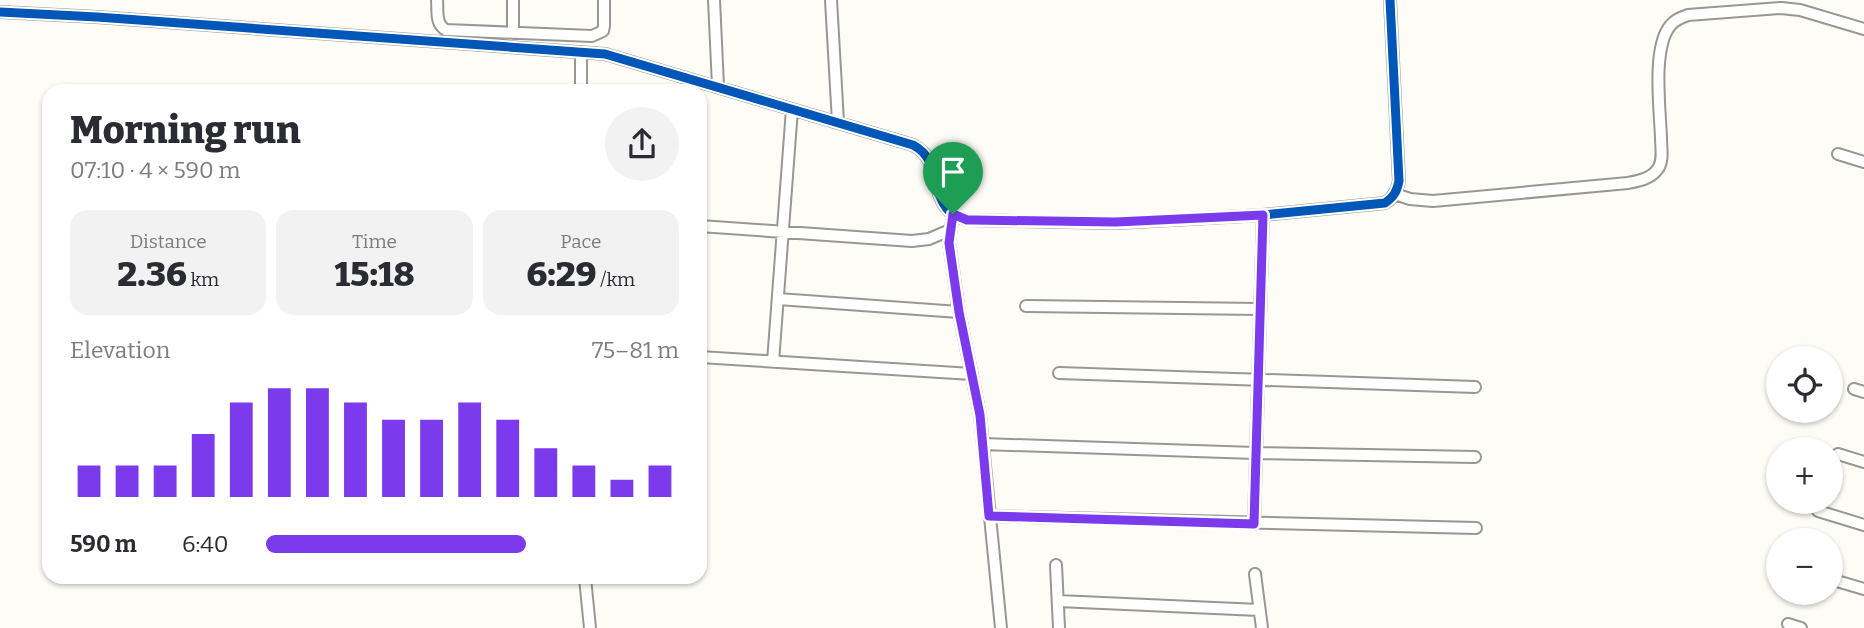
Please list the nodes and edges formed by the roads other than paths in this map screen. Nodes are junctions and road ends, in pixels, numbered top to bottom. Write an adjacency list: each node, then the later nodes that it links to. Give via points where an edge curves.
1 (437, 0): 9 (street, via 438,22 446,30)
2 (513, 0): 9 (street)
3 (604, 0): 9 (street, via 604,26 598,34)
4 (714, 0): 12 (street)
5 (831, 0): 14 (street)
6 (1390, 0): 17 (street, via 1399,181)
7 (0, 12): 10 (street)
8 (1864, 29): 17 (street, via 1782,8 1675,19 1659,54 1661,153 1658,170 1651,175 1628,183 1433,201)
9 (513, 33)
10 (581, 52): 11 (street); 12 (street, via 616,56)
11 (581, 84)
12 (718, 86): 13 (street)
13 (792, 109): 14 (street); 22 (street)
14 (838, 122): 18 (street, via 920,148 929,160 945,207)
15 (1838, 153): 16 (street)
16 (1864, 162)
17 (1395, 194): 19 (street, via 1385,203)
18 (953, 214): 19 (street, via 967,220 1116,222); 21 (street)
19 (1263, 215): 25 (street)
20 (707, 227): 22 (street)
21 (950, 229): 22 (street, via 912,241); 26 (street)
22 (783, 232): 23 (street)
23 (778, 299): 26 (street); 28 (street)
24 (1027, 306): 25 (street)
25 (1259, 309): 31 (street)
26 (959, 312): 30 (street)
27 (707, 357): 28 (street)
28 (773, 362): 30 (street)
29 (1059, 373): 31 (street)
30 (972, 374): 33 (street)
31 (1257, 380): 32 (street); 34 (street)
32 (1475, 387)
33 (983, 444): 34 (street); 39 (street)
34 (1255, 453): 36 (street); 40 (street)
35 (1843, 456): 37 (street)
36 (1475, 457)
37 (1864, 462)
38 (1828, 514): 41 (street)
39 (989, 516): 40 (street); 52 (street)
40 (1254, 524): 42 (street)
41 (1864, 525)
42 (1476, 528)
43 (1056, 565): 48 (street)
44 (1255, 574): 49 (street)
45 (1843, 583): 47 (street)
46 (586, 584): 51 (street)
47 (1864, 589)
48 (1058, 601): 49 (street); 53 (street)
49 (1259, 610): 54 (street)
50 (1788, 624): 55 (street)
51 (590, 628)
52 (1001, 628)
53 (1059, 628)
54 (1262, 628)
55 (1801, 628)

